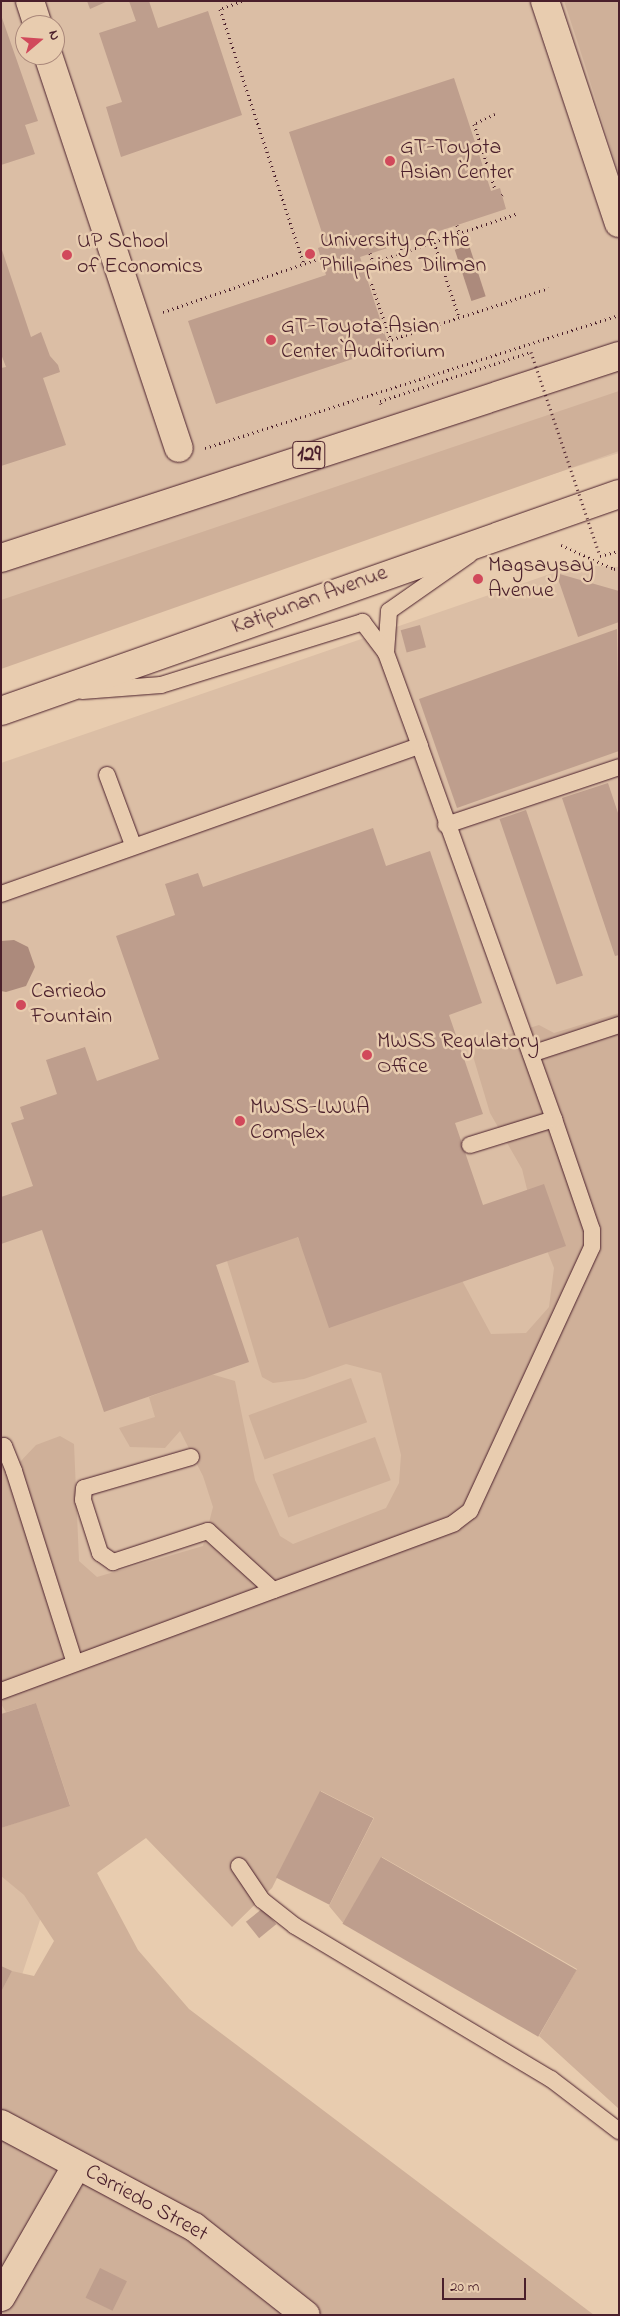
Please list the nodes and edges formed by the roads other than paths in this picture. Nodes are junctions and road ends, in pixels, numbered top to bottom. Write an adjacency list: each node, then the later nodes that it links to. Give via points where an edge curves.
1 (30, 1): 3 (main road)
2 (545, 1): 5 (main road)
3 (35, 15)
4 (51, 65): 7 (main road, via 138,321)
5 (619, 224)
6 (619, 356): 10 (main road, 129)
7 (190, 448)
8 (619, 494): 9 (main road, Katipunan Avenue)
9 (511, 530): 11 (lane, via 389,611); 12 (main road, Katipunan Avenue)
10 (1, 558)
11 (386, 653): 12 (lane, via 363,622 161,685); 14 (lane)
12 (48, 694): 13 (main road, Katipunan Avenue)
13 (1, 711)
14 (420, 746): 17 (lane); 18 (lane)
15 (619, 766): 17 (lane)
16 (107, 775): 18 (lane)
17 (446, 826): 21 (lane)
18 (133, 845): 19 (lane)
19 (1, 894)
20 (619, 1025): 21 (lane)
21 (531, 1054): 22 (lane)
22 (554, 1119): 23 (lane); 26 (lane, via 592,1230 592,1247 470,1511 454,1523)
23 (470, 1145)
24 (1, 1447): 27 (lane, via 4,1446 14,1471)
25 (191, 1456): 26 (lane, via 84,1488 82,1500 100,1553 113,1562 208,1531)
26 (273, 1590): 27 (lane)
27 (75, 1663): 28 (lane)
28 (1, 1691)
29 (239, 1866): 31 (lane, via 262,1900 295,1926 551,2079)
30 (1, 2124): 32 (main road, Carriedo Street)
31 (619, 2131)
32 (77, 2165): 33 (main road); 34 (main road, Carriedo Street, via 194,2227)
33 (1, 2297)
34 (306, 2315)

